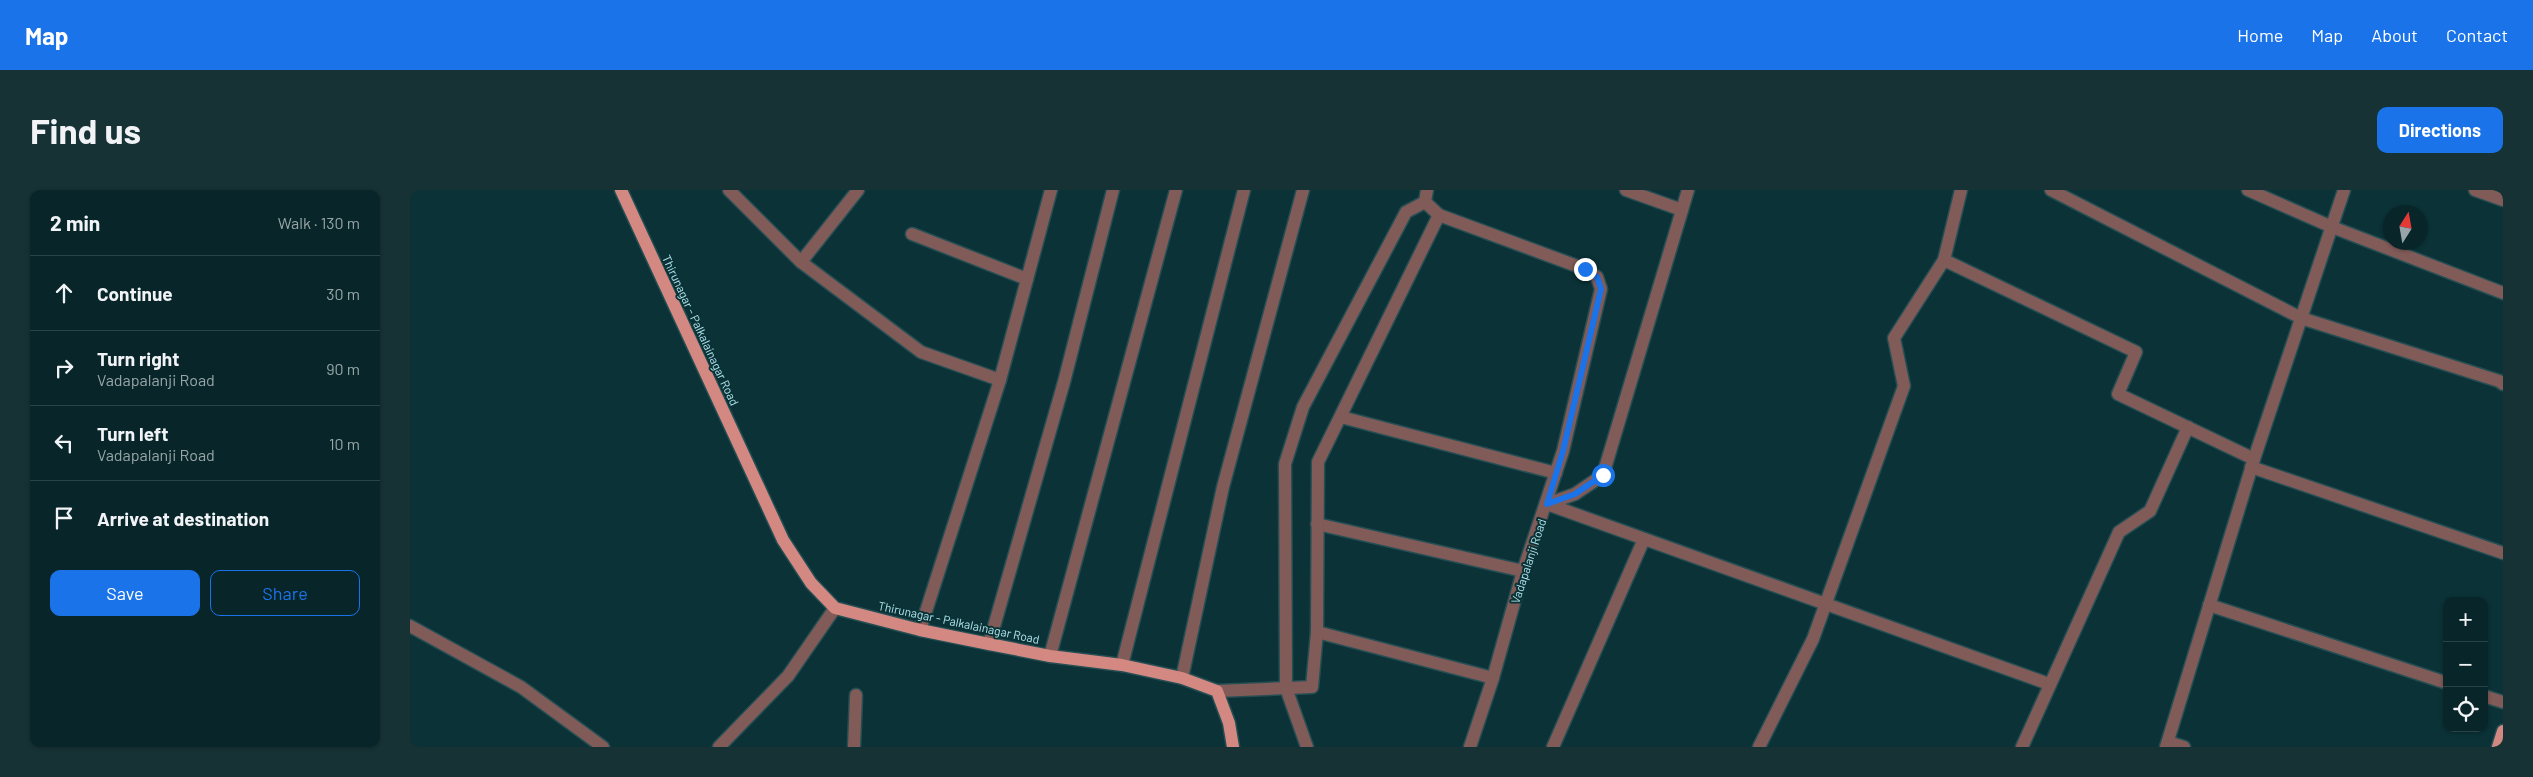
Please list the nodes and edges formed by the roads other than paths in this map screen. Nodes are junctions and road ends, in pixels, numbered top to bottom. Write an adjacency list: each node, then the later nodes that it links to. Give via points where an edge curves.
1 (621, 190): 40 (main road, Thirunagar - Palkalainagar Road, via 783,540 811,583)
2 (729, 190): 23 (street)
3 (858, 190): 23 (street)
4 (1051, 190): 24 (street)
5 (1113, 190): 44 (street, via 1064,382)
6 (1176, 190): 45 (street)
7 (1244, 190): 46 (street)
8 (1303, 190): 47 (street, via 1223,487)
9 (1626, 190): 18 (street)
10 (1688, 190): 18 (street)
11 (1962, 190): 22 (street)
12 (2052, 190): 26 (street)
13 (2248, 190): 20 (street)
14 (2344, 190): 20 (street)
15 (2475, 190): 17 (street)
16 (1426, 196): 19 (street, Vadapalanji Road); 51 (street, via 1406,212 1303,408 1285,464)
17 (2503, 200)
18 (1682, 210): 33 (street, via 1603,475 1575,494)
19 (1439, 215): 29 (street); 32 (street, Vadapalanji Road, via 1585,269 1597,277 1601,289)
20 (2332, 227): 25 (street); 26 (street)
21 (912, 234): 24 (street)
22 (1944, 260): 30 (street, via 2136,352 2118,394); 38 (street, via 1894,338 1904,386)
23 (801, 262): 27 (street, via 921,352)
24 (1027, 279): 27 (street)
25 (2503, 293)
26 (2301, 318): 28 (street); 31 (street)
27 (1000, 380): 42 (street)
28 (2503, 384)
29 (1341, 416): 32 (street); 34 (street, via 1318,462)
30 (2188, 427): 31 (street); 50 (street, via 2150,511 2119,532)
31 (2252, 463): 36 (street); 39 (street)
32 (1556, 473): 33 (street, Vadapalanji Road)
33 (1547, 504): 35 (street); 37 (street, Vadapalanji Road)
34 (1318, 524): 37 (street); 43 (street)
35 (1644, 539): 38 (street); 64 (street)
36 (2503, 553)
37 (1523, 571): 48 (street, Vadapalanji Road)
38 (1825, 605): 50 (street); 65 (street, via 1813,639)
39 (2209, 605): 49 (street); 57 (street)
40 (835, 608): 42 (main road, Thirunagar - Palkalainagar Road); 59 (street, via 788,676)
41 (410, 626): 58 (street, via 522,687)
42 (920, 630): 44 (main road, Thirunagar - Palkalainagar Road)
43 (1317, 632): 48 (street); 51 (street, via 1312,687)
44 (989, 644): 45 (main road, Thirunagar - Palkalainagar Road)
45 (1050, 656): 46 (main road, Thirunagar - Palkalainagar Road)
46 (1122, 665): 47 (main road, Thirunagar - Palkalainagar Road)
47 (1182, 678): 52 (main road, Thirunagar - Palkalainagar Road)
48 (1493, 678): 63 (street, Vadapalanji Road)
49 (2443, 682)
50 (2049, 684): 66 (street)
51 (1286, 688): 52 (street); 62 (street)
52 (1217, 691): 61 (main road, via 1229,723)
53 (856, 695): 60 (street)
54 (2488, 697): 55 (street)
55 (2503, 702)
56 (2503, 732): 68 (main road)
57 (2167, 744): 67 (street)
58 (603, 747)
59 (719, 747)
60 (854, 747)
61 (1233, 747)
62 (1307, 747)
63 (1470, 747)
64 (1553, 747)
65 (1759, 747)
66 (2022, 747)
67 (2184, 747)
68 (2498, 747)

